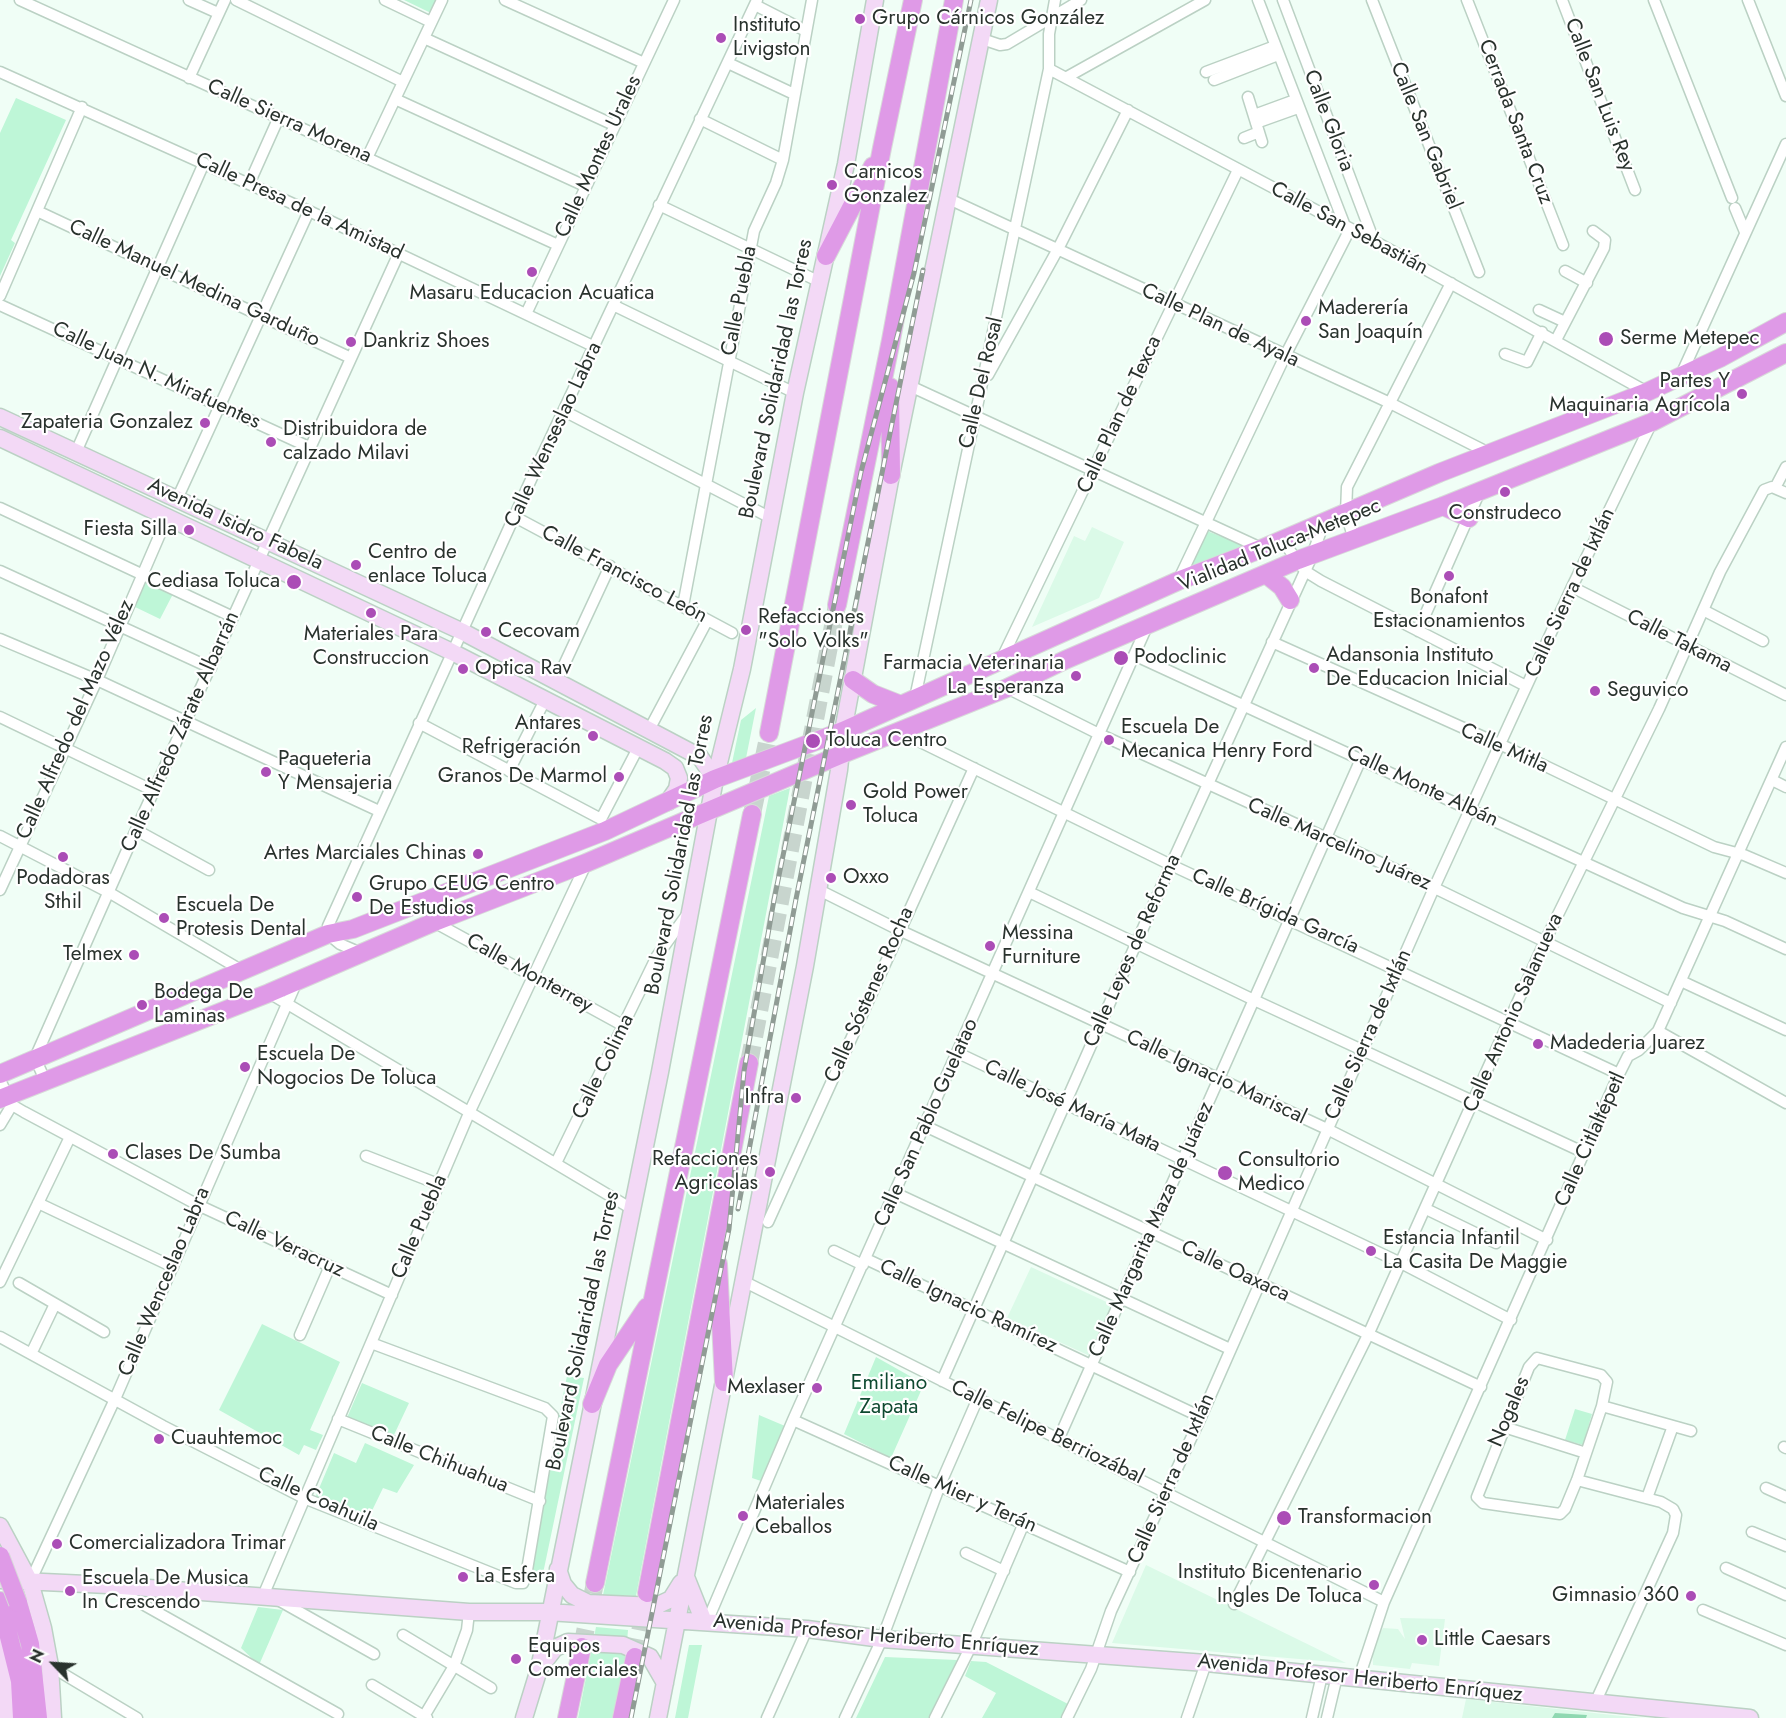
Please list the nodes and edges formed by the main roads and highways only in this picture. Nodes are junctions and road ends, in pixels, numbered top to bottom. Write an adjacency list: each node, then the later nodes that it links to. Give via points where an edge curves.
1 (875, 0): 6 (main road, Boulevard Solidaridad las Torres)
2 (914, 0): 5 (highway)
3 (954, 0): 8 (highway)
4 (989, 0): 12 (main road)
5 (882, 148): 6 (highway); 21 (highway)
6 (826, 256): 23 (main road, Boulevard Solidaridad las Torres, via 795,393 742,669)
7 (1786, 322): 19 (highway, Vialidad Toluca-Metepec, via 1647,392 1178,580)
8 (891, 340): 12 (highway); 17 (highway)
9 (1786, 353): 13 (highway, Vialidad Toluca-Metepec, via 1652,422)
10 (0, 417): 23 (main road, Avenida Isidro Fabela, via 463,632 700,758)
11 (0, 438): 24 (main road, Avenida Isidro Fabela, via 452,652 675,768 678,785)
12 (891, 475): 18 (main road)
13 (1443, 506): 14 (highway); 15 (highway, Vialidad Toluca-Metepec)
14 (1469, 518)
15 (1267, 575): 16 (highway); 22 (highway, Vialidad Toluca-Metepec, via 1007,688)
16 (1290, 600)
17 (837, 605)
18 (853, 680): 19 (highway, via 873,694); 20 (main road)
19 (908, 701): 20 (highway, Vialidad Toluca-Metepec)
20 (843, 731): 22 (main road); 23 (highway, Vialidad Toluca-Metepec)
21 (769, 733)
22 (840, 755): 25 (highway, Vialidad Toluca-Metepec); 32 (main road, via 819,890)
23 (715, 779): 24 (highway, Vialidad Toluca-Metepec); 25 (main road, Boulevard Solidaridad las Torres)
24 (668, 802): 28 (highway, Vialidad Toluca-Metepec, via 605,831 375,920 328,934)
25 (709, 810): 29 (highway, Vialidad Toluca-Metepec, via 269,993); 33 (main road, Boulevard Solidaridad las Torres)
26 (752, 814): 31 (highway)
27 (749, 1063): 30 (highway)
28 (0, 1074)
29 (5, 1095)
30 (719, 1217): 32 (highway, via 717,1276); 41 (highway)
31 (659, 1277): 33 (highway, via 646,1310 608,1365); 40 (highway)
32 (724, 1382): 37 (main road)
33 (592, 1404): 36 (main road, Boulevard Solidaridad las Torres)
34 (0, 1526): 39 (main road)
35 (0, 1556): 42 (highway, bridge)
36 (558, 1569): 37 (main road, via 567,1590 588,1603 656,1606 671,1599); 43 (main road, Boulevard Solidaridad las Torres)
37 (686, 1576): 44 (main road); 45 (main road)
38 (0, 1580): 39 (main road, Avenida Profesor Heriberto Enríquez)
39 (30, 1582): 43 (main road, Avenida Profesor Heriberto Enríquez, via 108,1584 469,1612); 54 (main road, via 50,1666)
40 (595, 1583)
41 (647, 1593)
42 (7, 1604): 52 (highway); 53 (highway, via 30,1644)
43 (548, 1612): 44 (main road, Avenida Profesor Heriberto Enríquez); 49 (main road, Boulevard Solidaridad las Torres)
44 (677, 1621): 45 (main road, Avenida Profesor Heriberto Enríquez); 50 (main road)
45 (706, 1622): 59 (main road, Avenida Profesor Heriberto Enríquez, via 1206,1663)
46 (0, 1645): 51 (main road)
47 (582, 1647): 56 (highway)
48 (635, 1657): 57 (highway)
49 (538, 1669): 50 (main road, via 551,1652 568,1642 623,1645 650,1657); 55 (main road, Boulevard Solidaridad las Torres)
50 (665, 1683): 58 (main road)
51 (8, 1718)
52 (22, 1718)
53 (38, 1718)
54 (53, 1718)
55 (524, 1718)
56 (567, 1718)
57 (622, 1718)
58 (658, 1718)
59 (1750, 1718)

